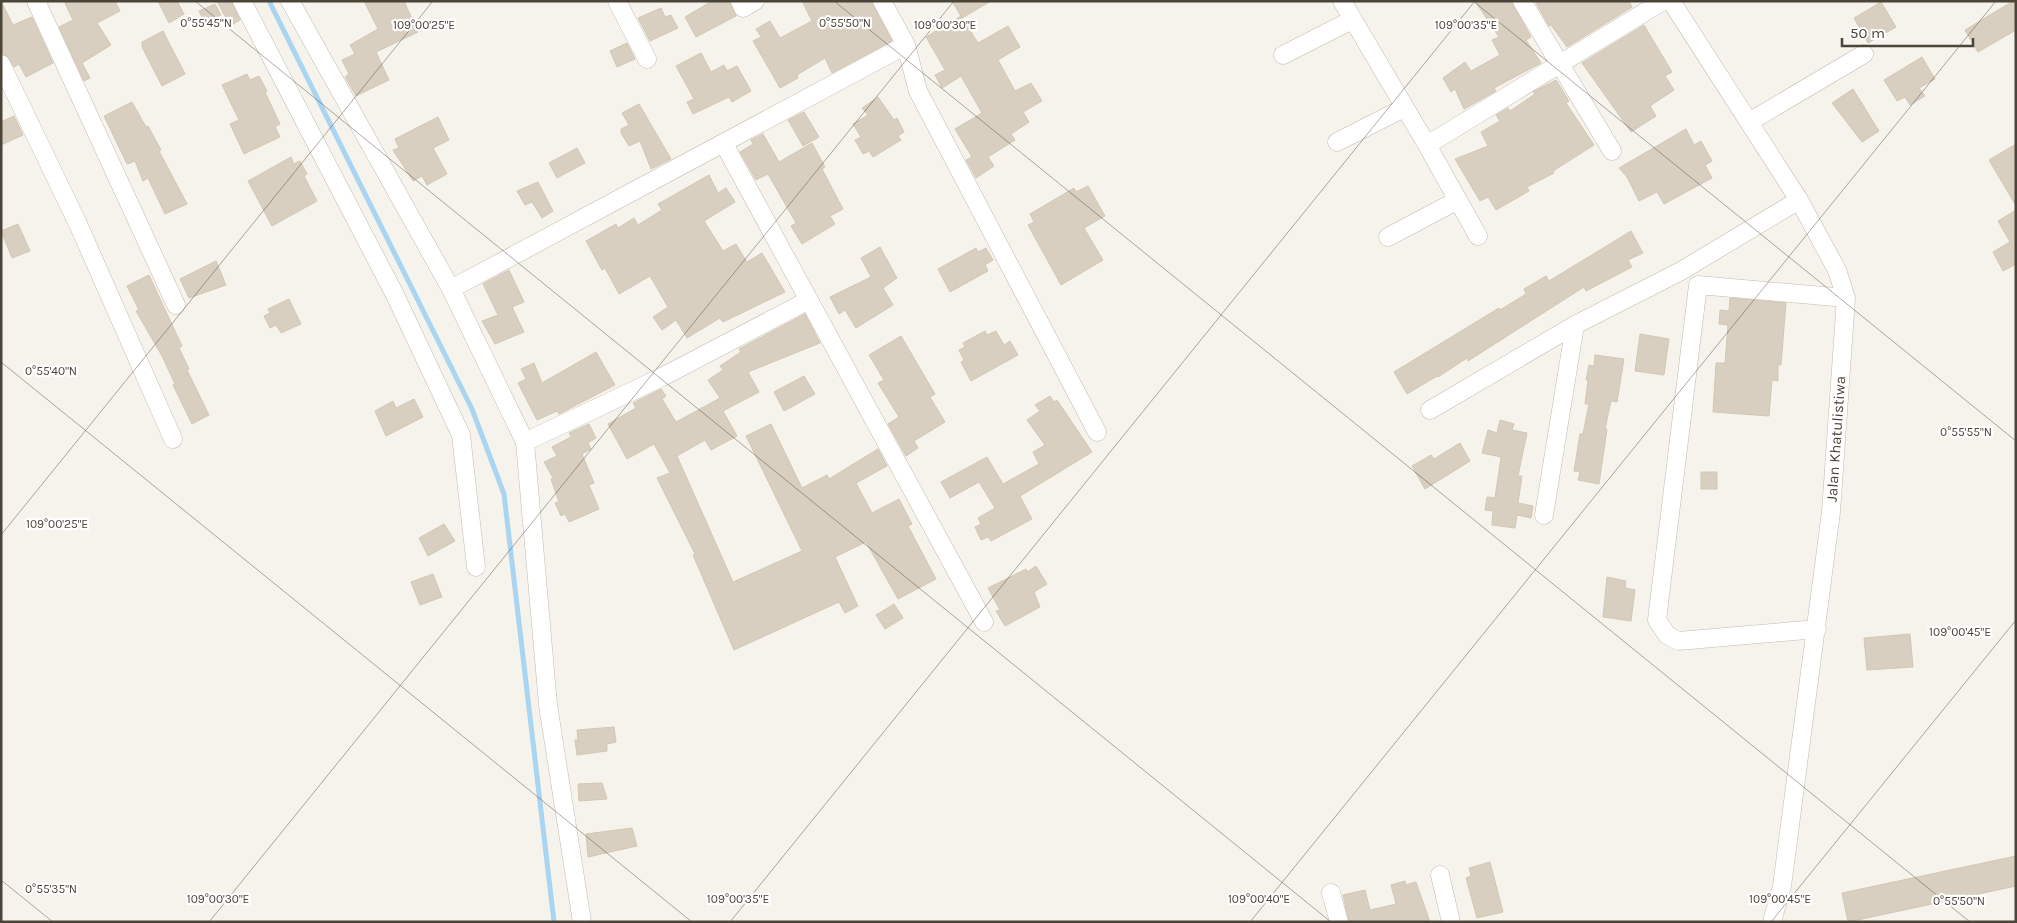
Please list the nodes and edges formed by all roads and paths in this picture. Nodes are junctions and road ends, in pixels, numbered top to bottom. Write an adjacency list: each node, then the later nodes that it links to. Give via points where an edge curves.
1 (36, 1): 34 (street)
2 (242, 1): 41 (street, via 395,295 461,435)
3 (290, 1): 31 (street)
4 (618, 1): 16 (street)
5 (740, 1): 6 (street, via 743,8)
6 (755, 1)
7 (882, 1): 13 (street)
8 (1342, 1): 12 (street)
9 (1522, 1): 18 (street)
10 (1663, 1): 18 (street)
11 (1671, 1): 20 (street, Jalan Khatulistiwa)
12 (1352, 20): 15 (street); 19 (street)
13 (906, 45): 22 (street); 37 (street, via 918,91)
14 (1864, 54): 20 (street)
15 (1283, 55)
16 (647, 59)
17 (1, 64): 38 (street, via 78,224)
18 (1560, 66): 23 (street); 24 (street)
19 (1404, 108): 21 (street); 23 (street)
20 (1748, 122): 26 (street, Jalan Khatulistiwa)
21 (1337, 142)
22 (724, 144): 31 (street); 33 (street)
23 (1428, 146): 25 (street)
24 (1612, 151)
25 (1458, 200): 27 (street); 28 (street)
26 (1798, 200): 29 (street); 32 (street, Jalan Khatulistiwa, via 1837,270)
27 (1478, 236)
28 (1388, 237)
29 (1681, 271): 30 (street); 35 (street)
30 (1698, 285): 32 (street); 43 (street, via 1657,620 1667,635 1678,641)
31 (452, 289): 39 (street)
32 (1846, 298): 43 (street, Jalan Khatulistiwa, via 1832,502)
33 (809, 300): 39 (street, via 662,377); 42 (street)
34 (176, 305)
35 (1575, 325): 36 (street); 40 (street)
36 (1430, 410)
37 (1097, 432)
38 (173, 438)
39 (525, 442): 46 (street, via 548,705)
40 (1544, 515)
41 (476, 567)
42 (984, 622)
43 (1817, 629): 49 (street, Jalan Khatulistiwa, via 1782,886)
44 (1440, 875): 48 (street)
45 (1331, 893): 47 (street)
46 (582, 922)
47 (1339, 922)
48 (1451, 922)
49 (1772, 922)

